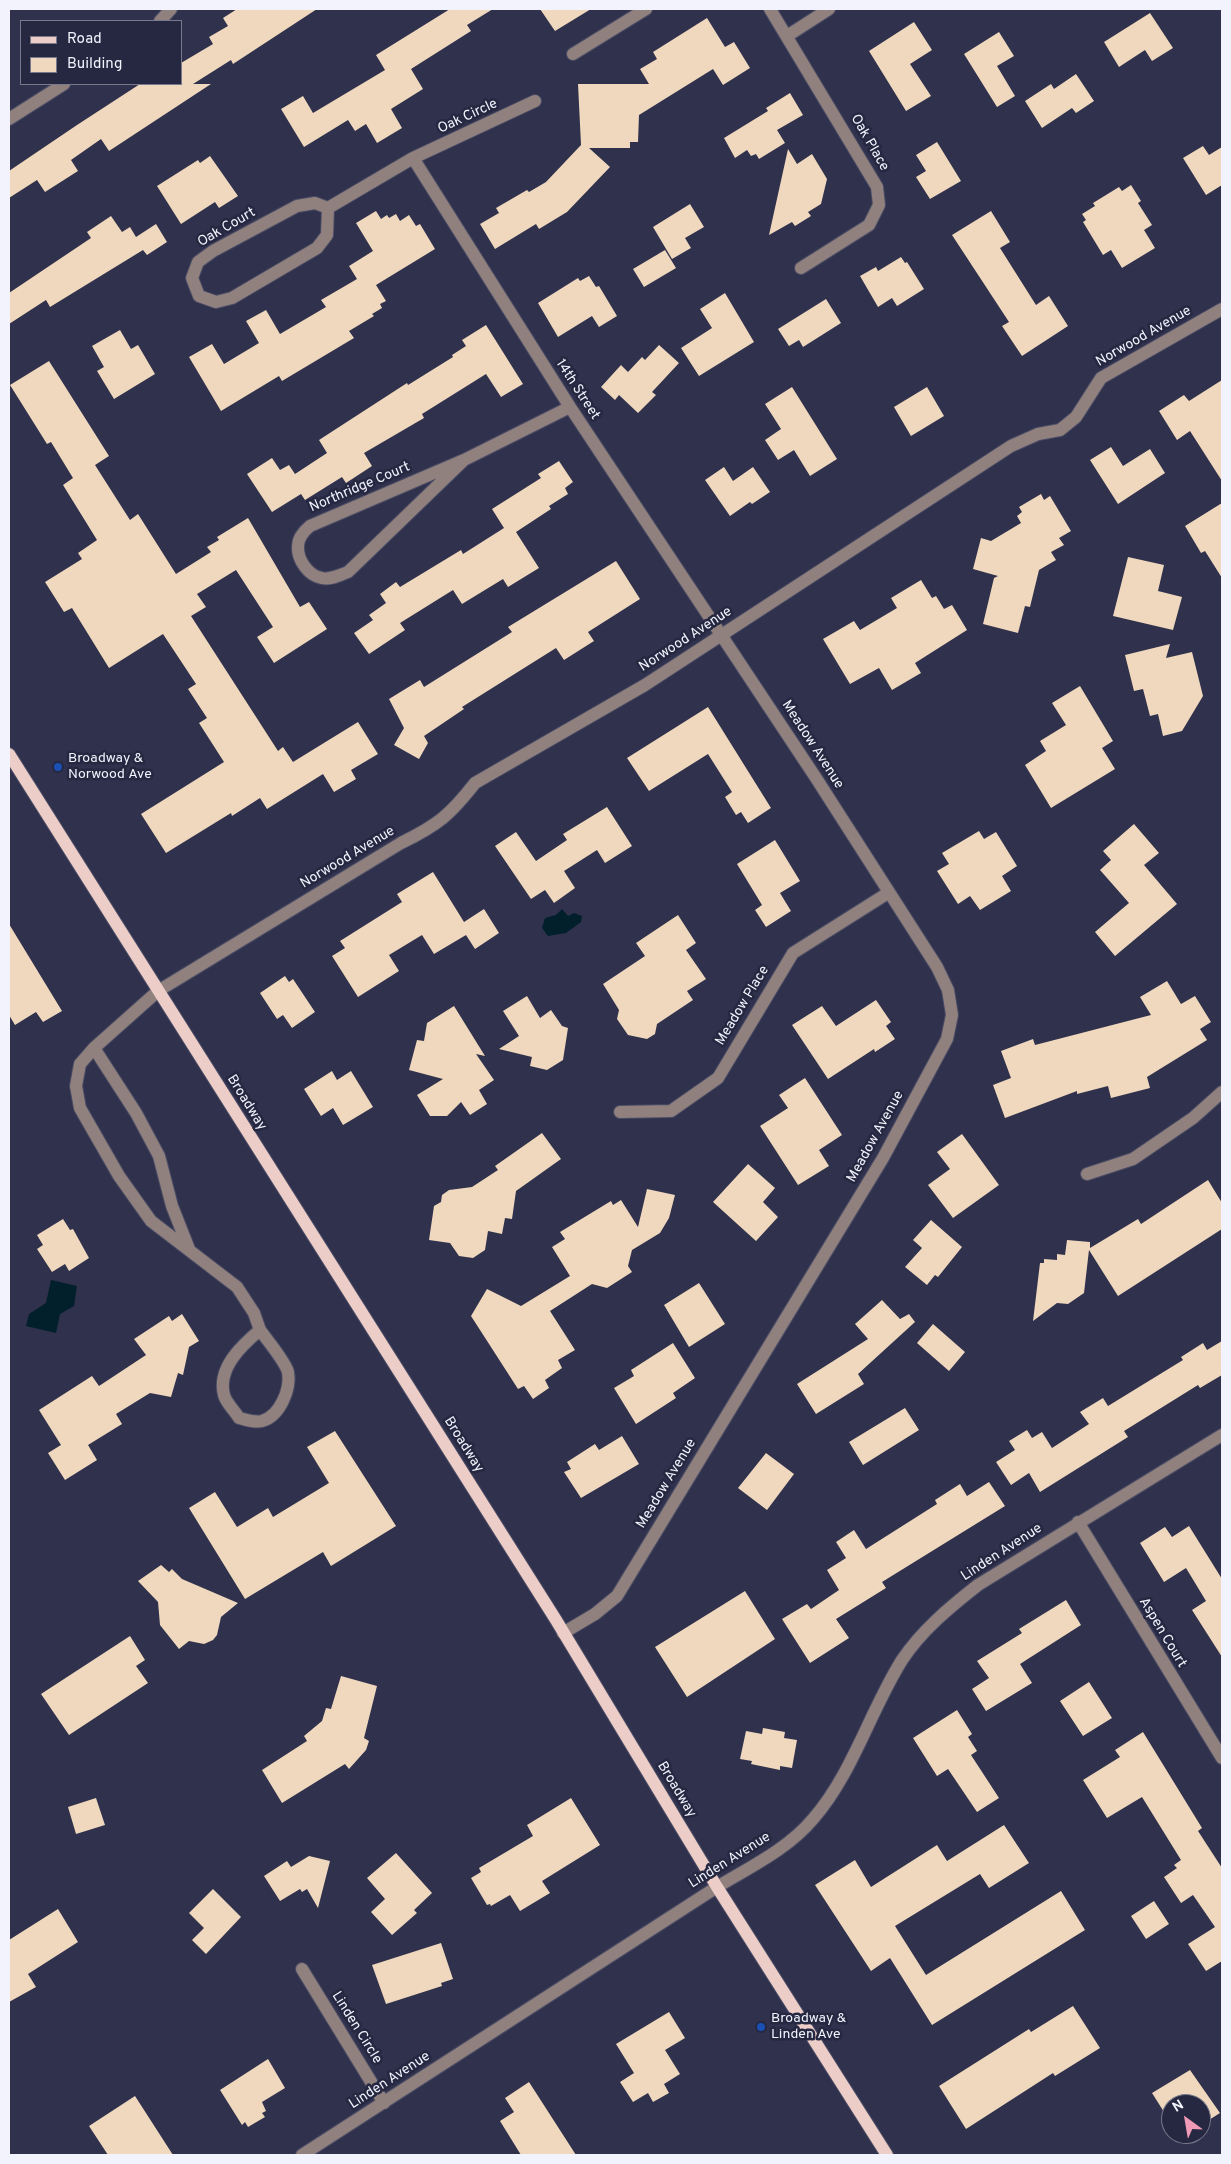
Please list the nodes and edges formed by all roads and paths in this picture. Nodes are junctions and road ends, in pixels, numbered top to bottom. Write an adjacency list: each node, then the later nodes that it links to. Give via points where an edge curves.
1 (171, 9): 5 (street)
2 (646, 9): 7 (street)
3 (770, 9): 6 (street, Oak Place)
4 (828, 9): 6 (street)
5 (161, 20)
6 (788, 36): 13 (street, Oak Place, via 878,187 879,204 869,225)
7 (573, 54)
8 (62, 85): 10 (street)
9 (535, 101): 11 (street, Oak Circle)
10 (9, 119)
11 (413, 158): 12 (street); 15 (street, 14th Street)
12 (328, 208): 12 (street, Oak Court, via 327,235 317,248 232,298 216,302 199,296 192,278 198,262 213,251 297,206 315,203)
13 (800, 268)
14 (1222, 309): 17 (street, Norwood Avenue, via 1101,378 1076,417 1060,430 1038,434 1011,446)
15 (570, 408): 16 (street, Northridge Court); 17 (street, 14th Street)
16 (464, 460): 16 (street, Northridge Court, via 348,572 322,578 309,573 301,560 298,546 302,534 310,526)
17 (720, 635): 19 (street, Meadow Avenue); 20 (street, Norwood Avenue, via 645,685 476,783 456,808 434,827 401,843)
18 (9, 754): 20 (main road, Broadway)
19 (888, 893): 23 (street, Meadow Place, via 793,953 718,1078 671,1112); 29 (street, Meadow Avenue, via 937,967 948,990 952,1015 947,1039 878,1167 617,1596)
20 (158, 990): 21 (street, Norwood Avenue); 29 (main road, Broadway)
21 (94, 1048): 25 (street, via 136,1113 158,1156 172,1206); 25 (street, Norwood Avenue, via 80,1064 76,1086 80,1108 119,1176 151,1221)
22 (1222, 1092): 24 (street, via 1193,1118 1133,1159)
23 (620, 1112)
24 (1087, 1174)
25 (189, 1249): 26 (street, Norwood Avenue, via 237,1287 254,1313)
26 (260, 1330): 26 (street, via 238,1349 223,1379 224,1396 240,1418 256,1422 264,1421 275,1413 283,1401 288,1380 288,1370)
27 (1222, 1435): 28 (street, Linden Avenue)
28 (1078, 1522): 30 (street, Aspen Court); 31 (street, Linden Avenue, via 978,1585 934,1623 903,1658 827,1802 774,1854)
29 (563, 1633): 31 (main road, Broadway)
30 (1222, 1758)
31 (717, 1887): 33 (street, Linden Avenue); 35 (main road, Broadway)
32 (302, 1970): 33 (street, Linden Circle)
33 (384, 2103): 34 (street, Linden Avenue)
34 (302, 2155)
35 (887, 2155)

